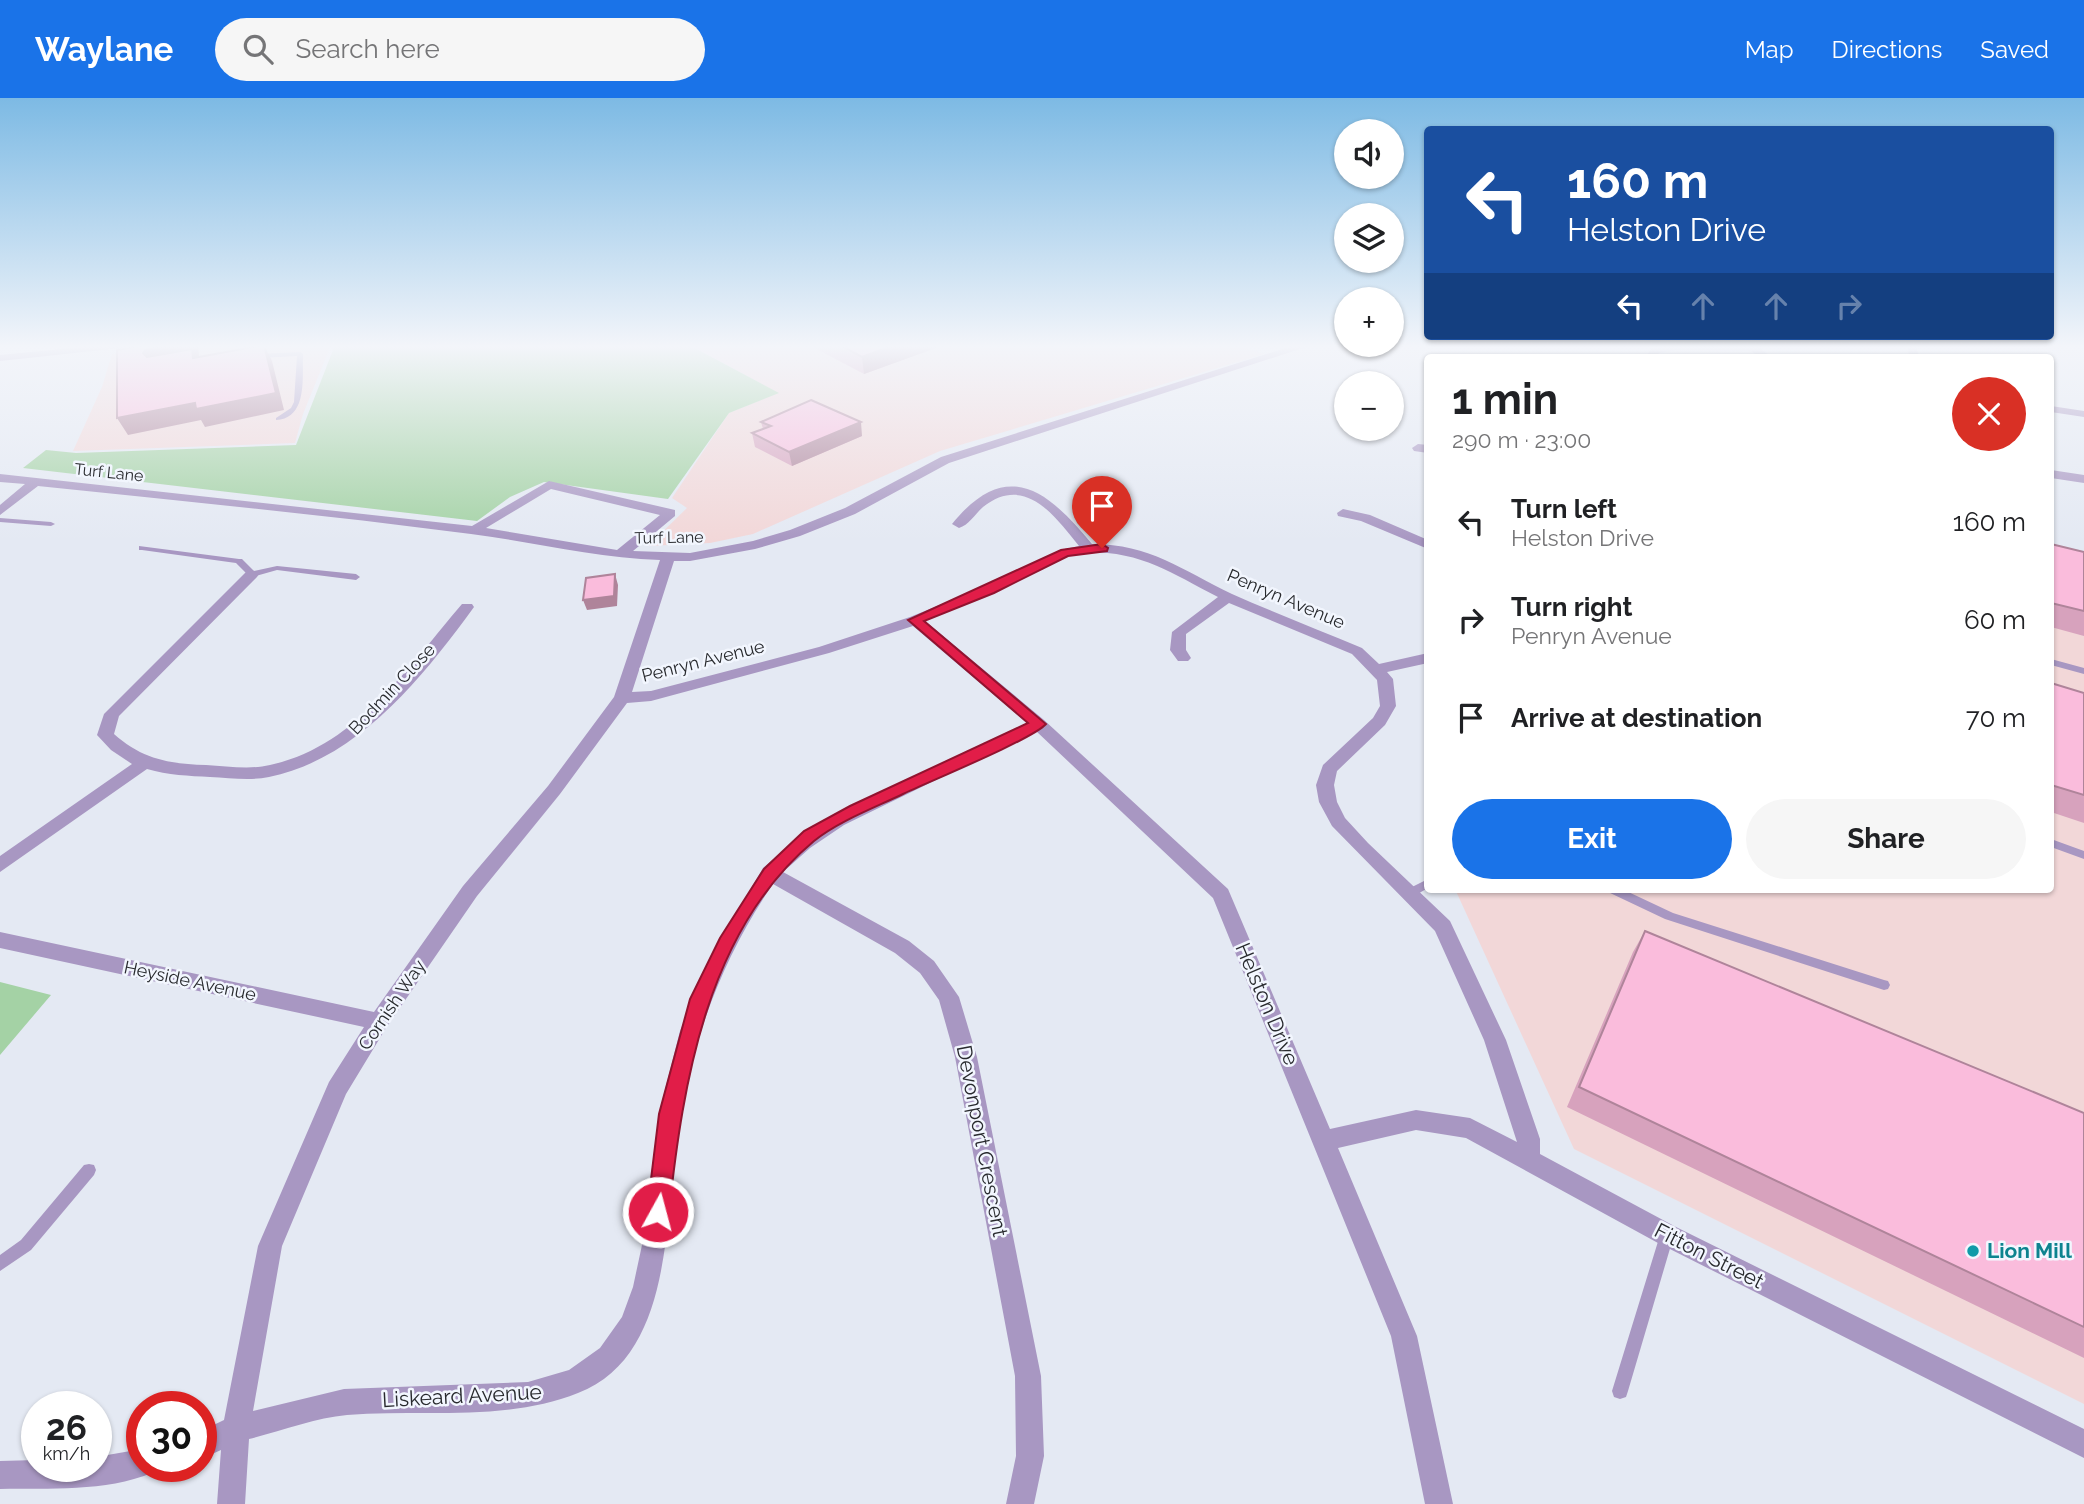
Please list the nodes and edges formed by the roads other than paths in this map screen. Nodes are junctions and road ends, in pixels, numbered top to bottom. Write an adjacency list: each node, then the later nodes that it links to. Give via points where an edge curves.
1 (291, 411): 5 (lane)
2 (1100, 411): 20 (street, Turf Lane, via 945,460 850,511 795,533 710,554)
3 (2062, 411): 4 (street)
4 (2084, 414)
5 (278, 419)
6 (2054, 474): 8 (street)
7 (0, 478): 9 (street, Turf Lane)
8 (2084, 479)
9 (35, 482): 10 (street); 15 (street, Turf Lane)
10 (0, 511)
11 (1343, 513): 16 (street)
12 (0, 520): 13 (lane)
13 (51, 524)
14 (960, 524): 18 (street, via 978,502 1002,493 1029,491 1059,513)
15 (474, 530): 19 (street, Turf Lane); 19 (street, via 549,485 670,513)
16 (1424, 543)
17 (142, 548): 21 (lane, via 239,561)
18 (1088, 548): 23 (street, Penryn Avenue, via 1134,551); 25 (street, Penryn Avenue, via 1065,553)
19 (620, 555): 20 (street, Turf Lane)
20 (668, 558): 31 (street, Cornish Way)
21 (252, 574): 22 (lane, via 277,568); 33 (street, Bodmin Close, via 112,714 105,735)
22 (356, 577)
23 (1228, 597): 26 (street, via 1179,632 1178,650); 29 (street, Penryn Avenue, via 1357,651)
24 (467, 607): 33 (street, Bodmin Close, via 365,722 319,753 260,773 173,770)
25 (915, 620): 31 (street, Penryn Avenue, via 651,696); 32 (street, Helston Drive)
26 (1183, 658)
27 (1424, 659): 29 (street)
28 (2054, 663): 30 (lane)
29 (1378, 669): 39 (street, via 1389,688 1388,706 1379,721 1329,769 1325,785 1338,822)
30 (2084, 671)
31 (622, 698): 43 (street, Cornish Way, via 554,790 470,891)
32 (1038, 724): 37 (street, Liskeard Avenue, via 844,817 810,836); 44 (street, Helston Drive, via 1221,894)
33 (143, 764): 36 (street)
34 (2054, 844): 35 (lane)
35 (2084, 855)
36 (0, 865)
37 (770, 873): 50 (street, Liskeard Avenue, via 726,943 699,999 669,1114 653,1260 640,1308 626,1339 610,1358 558,1391 344,1402); 56 (street, Devonport Crescent, via 902,947 927,967 949,997 966,1058 1028,1376 1030,1456)
38 (1424, 885): 39 (lane)
39 (1410, 893): 45 (street, via 1443,926 1495,1040 1529,1139)
40 (1620, 893): 42 (lane, via 1669,916)
41 (0, 940): 43 (street, Heyside Avenue)
42 (1884, 985)
43 (379, 1022): 50 (street, Cornish Way, via 337,1089 270,1246)
44 (1324, 1141): 45 (street, Fitton Street, via 1416,1120 1470,1128); 57 (street, Helston Drive, via 1404,1336)
45 (1528, 1161): 47 (street, Fitton Street)
46 (89, 1170): 48 (lane, via 26,1245)
47 (1667, 1235): 49 (lane); 52 (street, Fitton Street)
48 (0, 1264)
49 (1620, 1391)
50 (236, 1429): 51 (street, Liskeard Avenue); 55 (street, Cornish Way)
51 (217, 1438)
52 (2084, 1444)
53 (126, 1466): 54 (street, via 85,1473)
54 (0, 1475)
55 (231, 1504)
56 (1020, 1504)
57 (1439, 1504)

